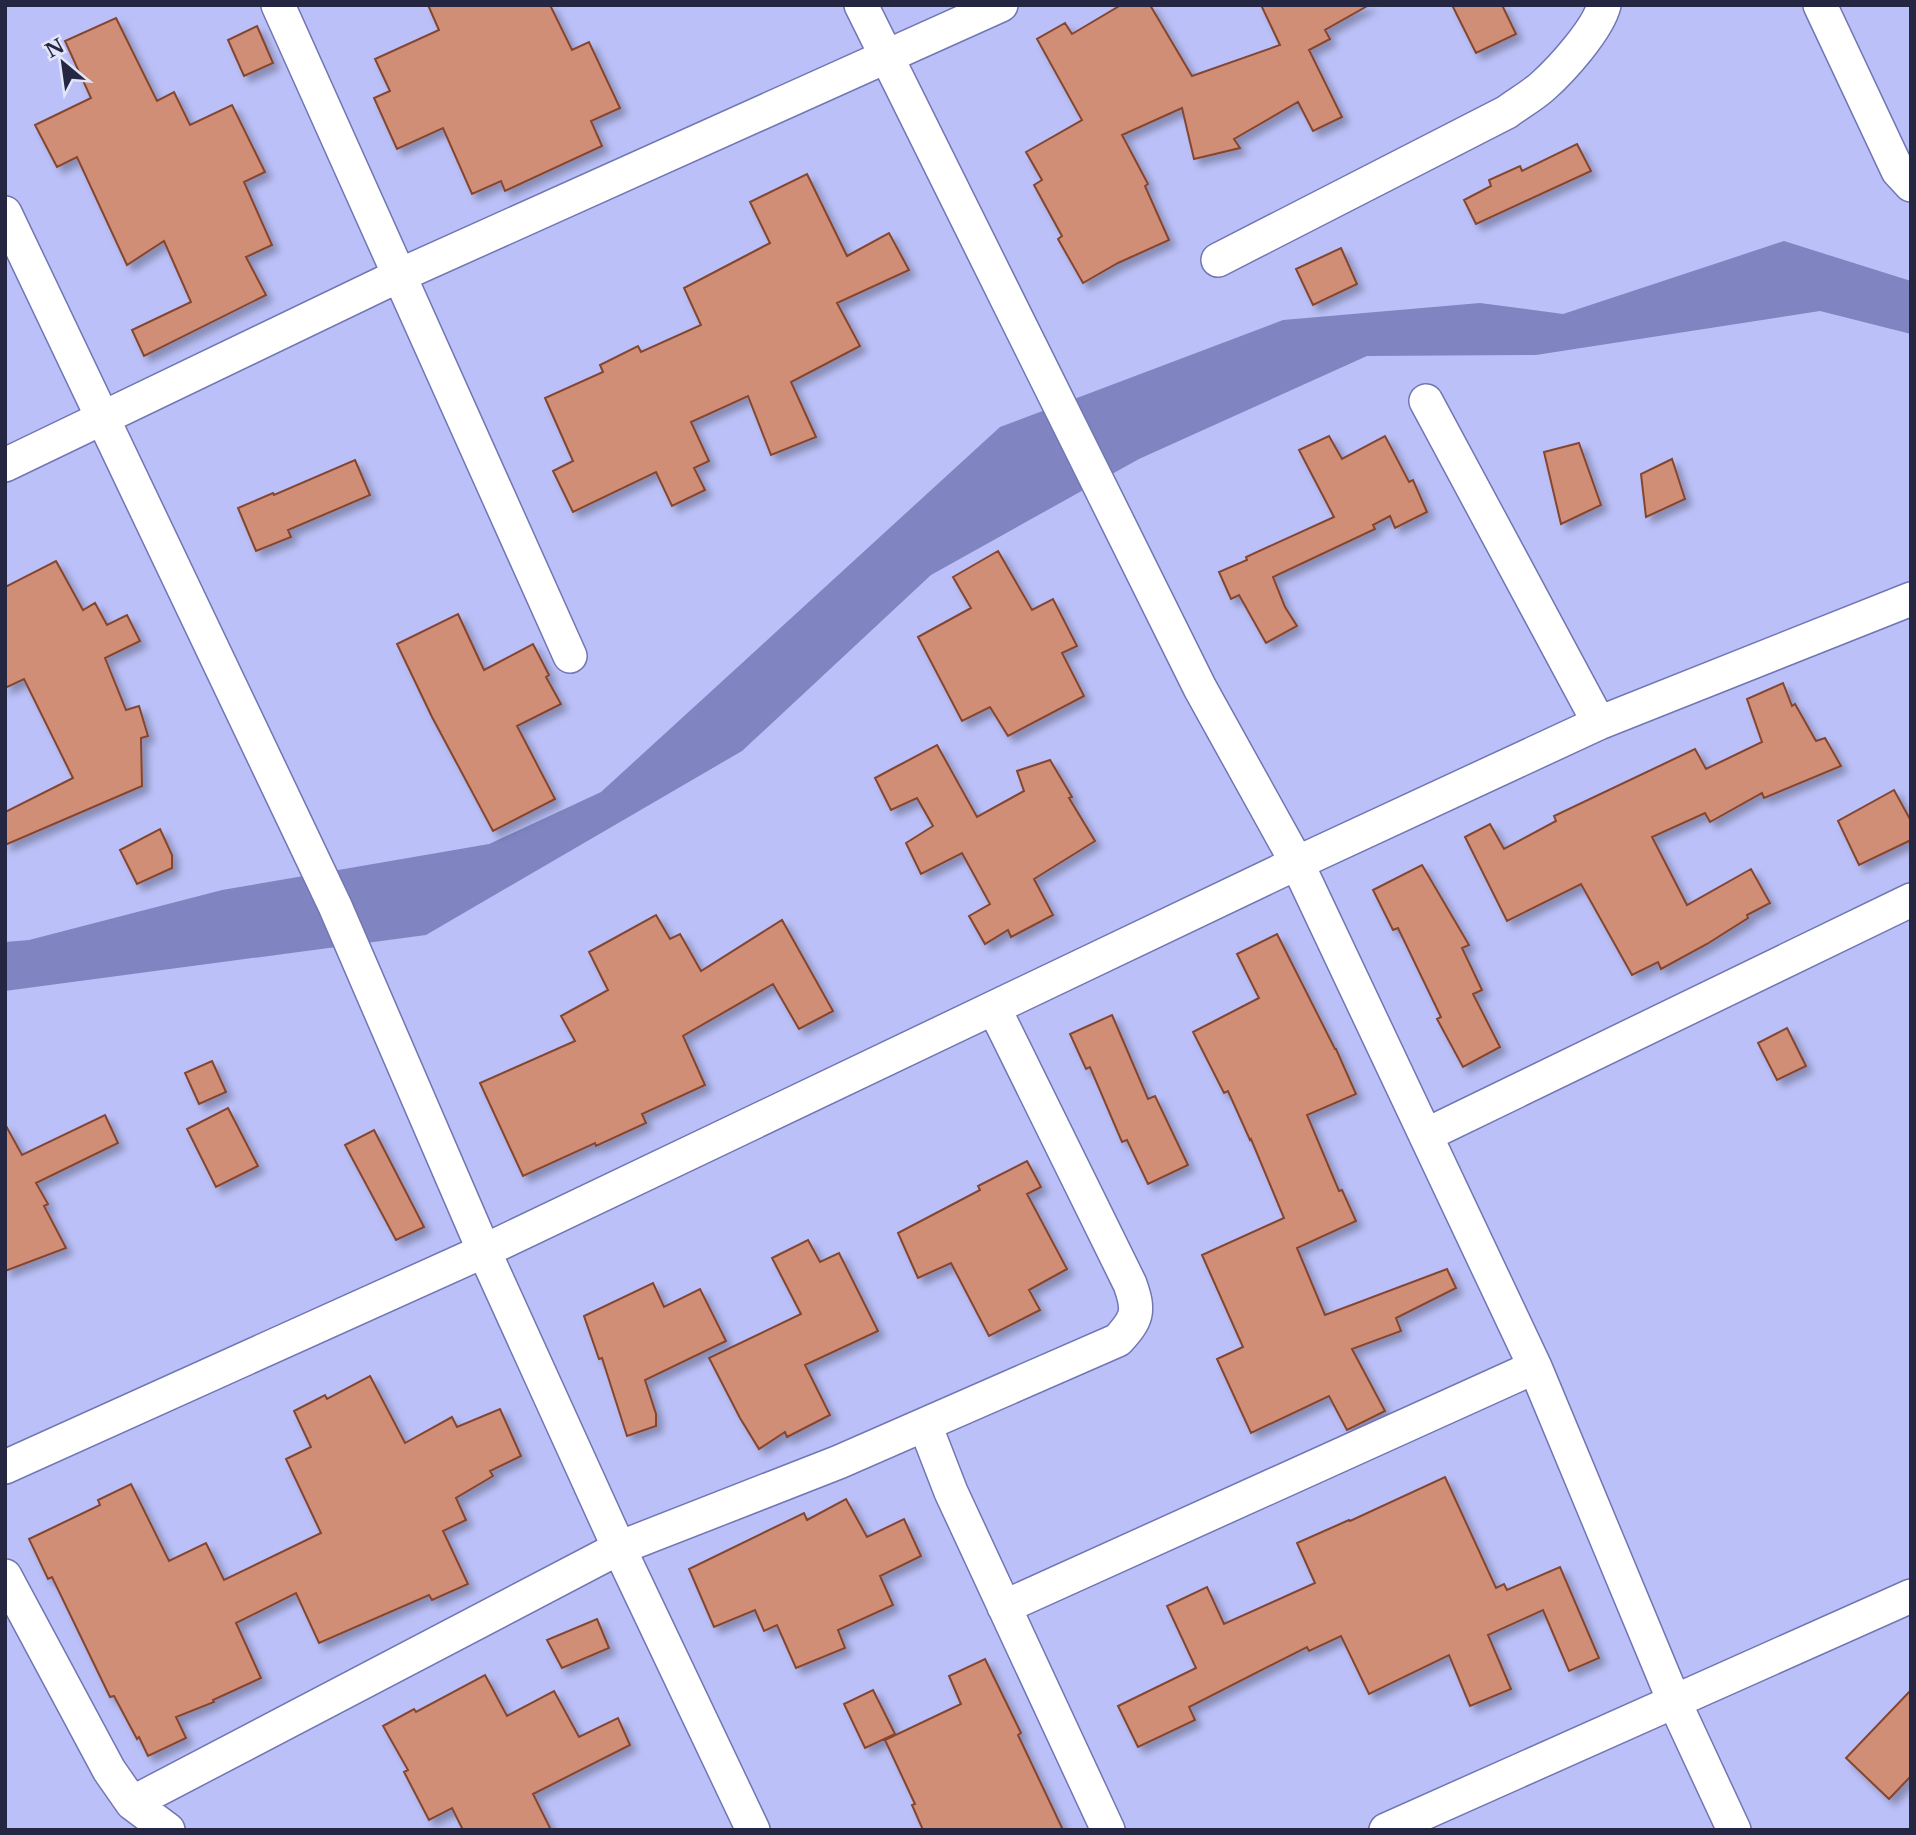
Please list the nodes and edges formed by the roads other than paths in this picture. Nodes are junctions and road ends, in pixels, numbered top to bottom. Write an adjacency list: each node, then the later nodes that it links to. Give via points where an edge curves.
1 (278, 5): 10 (street)
2 (861, 5): 6 (street)
3 (1001, 5): 6 (street)
4 (1604, 5): 9 (street, via 1588,36 1568,60 1543,86 1507,112)
5 (1820, 5): 7 (street, via 1898,171)
6 (886, 57): 10 (street); 17 (street, via 1200,688)
7 (1911, 185)
8 (5, 213): 12 (street)
9 (1218, 260)
10 (398, 276): 12 (street); 15 (street)
11 (1426, 401): 16 (street)
12 (103, 417): 13 (street); 21 (street, via 335,906)
13 (5, 465)
14 (1911, 600): 16 (street)
15 (570, 656)
16 (1599, 723): 17 (street)
17 (1297, 863): 19 (street); 20 (street)
18 (1911, 900): 20 (street)
19 (995, 1008): 21 (street); 23 (street, via 1130,1284 1137,1314 1118,1340)
20 (1426, 1135): 22 (street)
21 (484, 1251): 24 (street); 25 (street)
22 (1535, 1367): 28 (street); 29 (street)
23 (925, 1425): 25 (street); 28 (street)
24 (5, 1467)
25 (619, 1548): 30 (street); 32 (street)
26 (5, 1576): 30 (street, via 109,1770)
27 (1911, 1596): 29 (street)
28 (1004, 1607): 33 (street)
29 (1674, 1701): 34 (street); 35 (street)
30 (132, 1803): 31 (street)
31 (168, 1830)
32 (753, 1830)
33 (1108, 1830)
34 (1386, 1830)
35 (1734, 1830)

